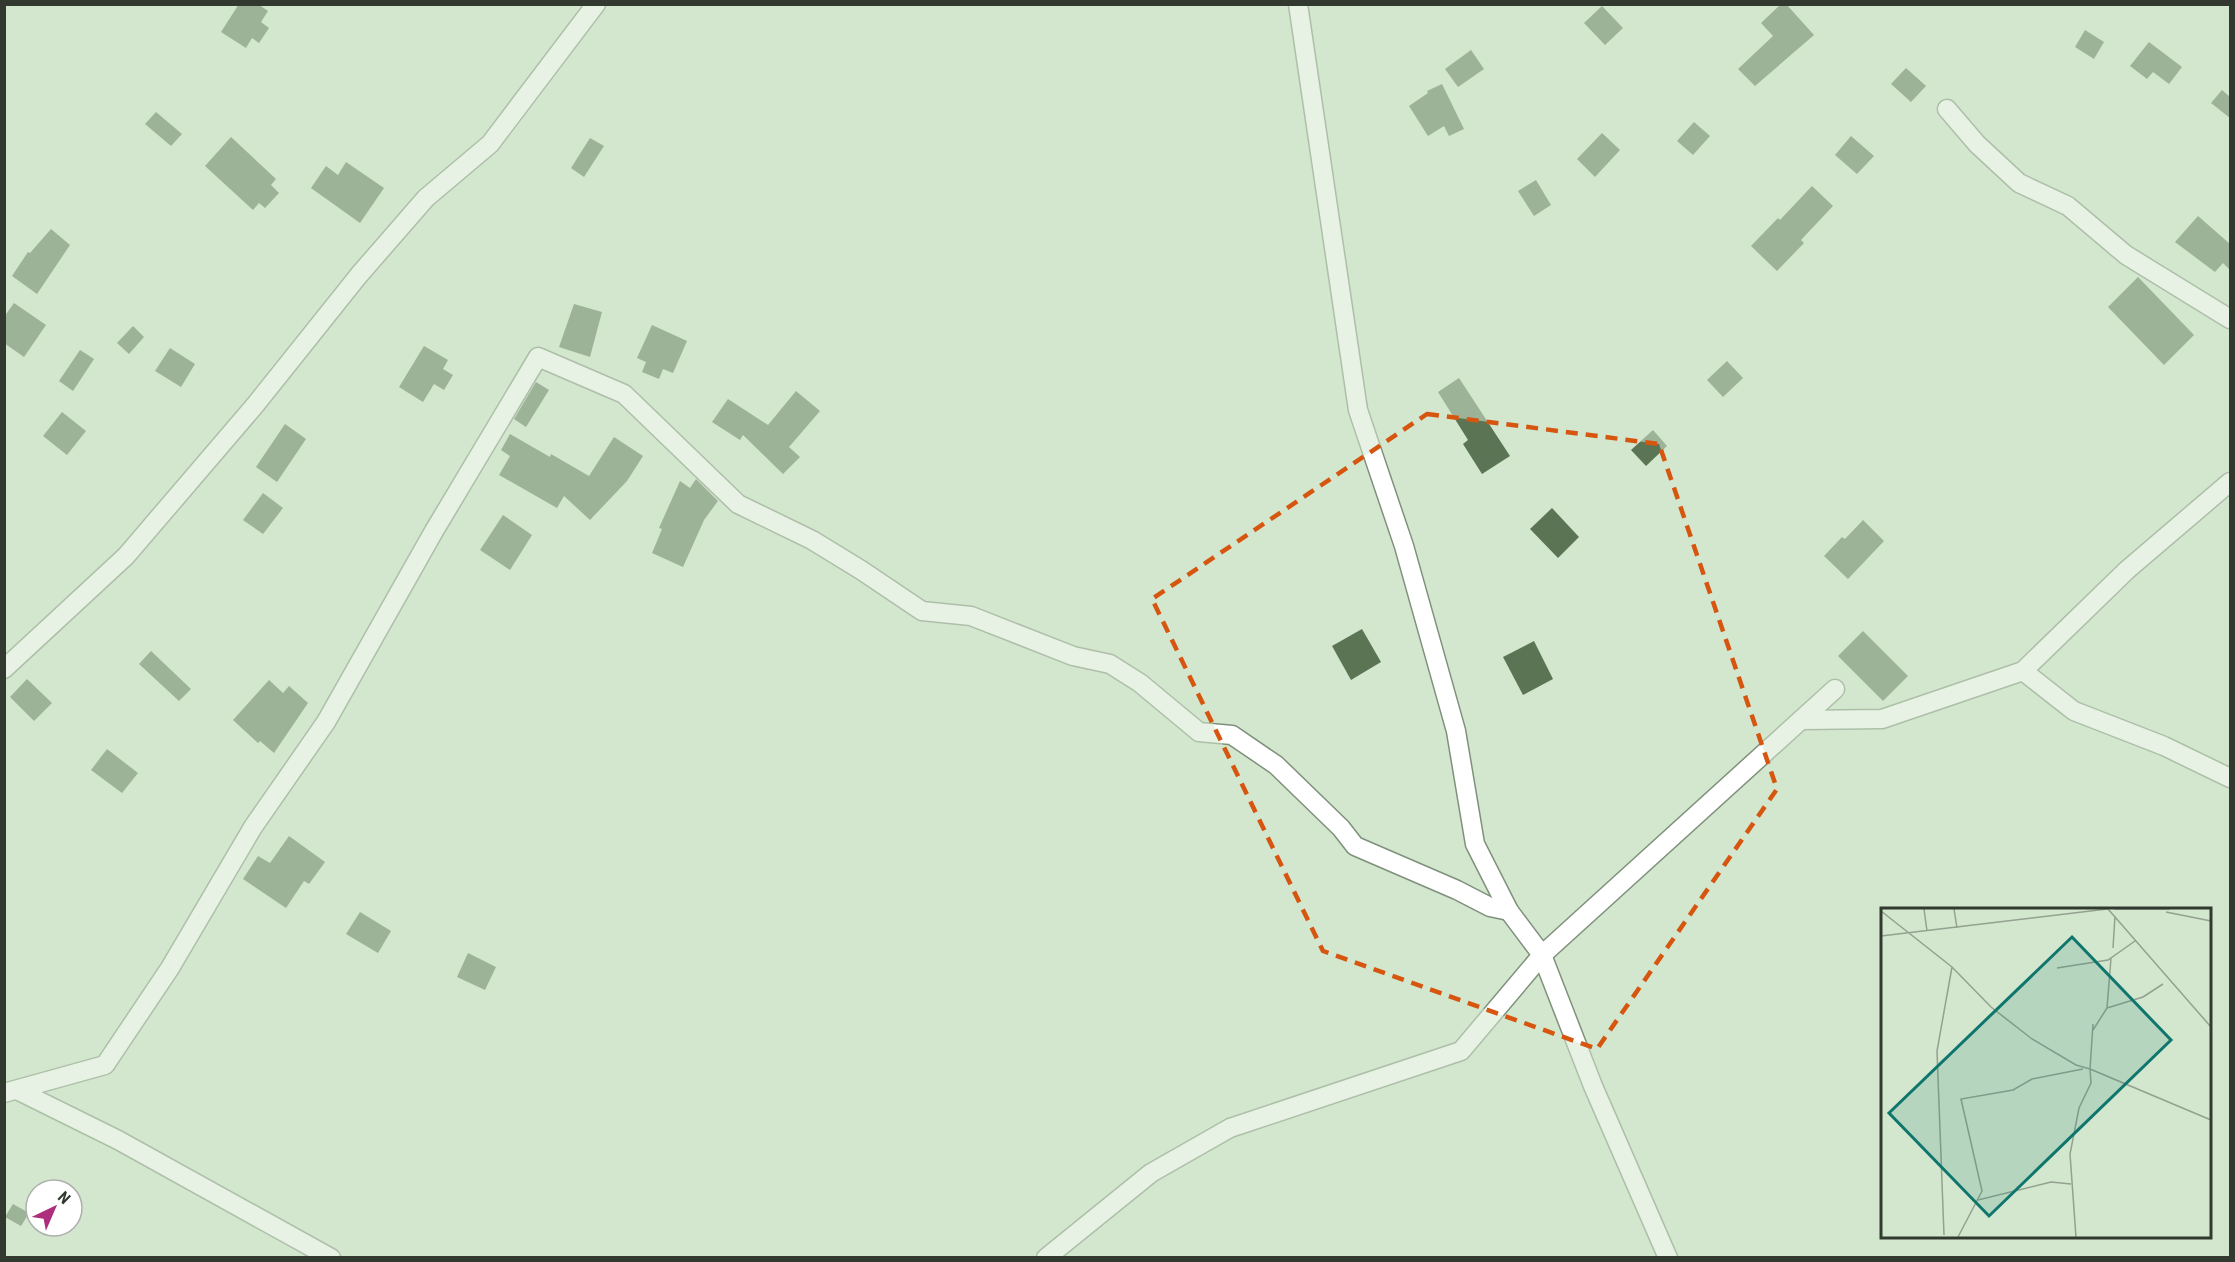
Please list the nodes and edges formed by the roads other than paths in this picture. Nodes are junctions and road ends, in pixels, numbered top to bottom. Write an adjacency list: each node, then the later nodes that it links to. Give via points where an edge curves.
1 (596, 4): 6 (street, via 490,144 426,198 126,556)
2 (1298, 4): 11 (street, via 1358,410 1404,546 1456,730 1475,844)
3 (1947, 109): 4 (street, via 2019,183 2068,206 2126,255)
4 (2230, 319)
5 (2230, 482): 7 (street, via 2127,570)
6 (4, 669)
7 (2023, 671): 9 (street, via 1882,719); 10 (street, via 2074,711 2164,746)
8 (1835, 689): 9 (street)
9 (1801, 720): 12 (street)
10 (2230, 778)
11 (1509, 911): 12 (street); 13 (street, via 1490,907 1355,846 1275,765 1232,735 1199,732 1140,682 1110,664 1073,656 972,616 922,611 812,540 738,504 624,394 538,357 327,722 253,827 170,968 105,1065)
12 (1542, 955): 15 (street, via 1461,1051 1230,1128 1151,1173); 16 (street, via 1593,1086)
13 (11, 1091): 14 (street, via 118,1140)
14 (331, 1257)
15 (1046, 1257)
16 (1668, 1257)

